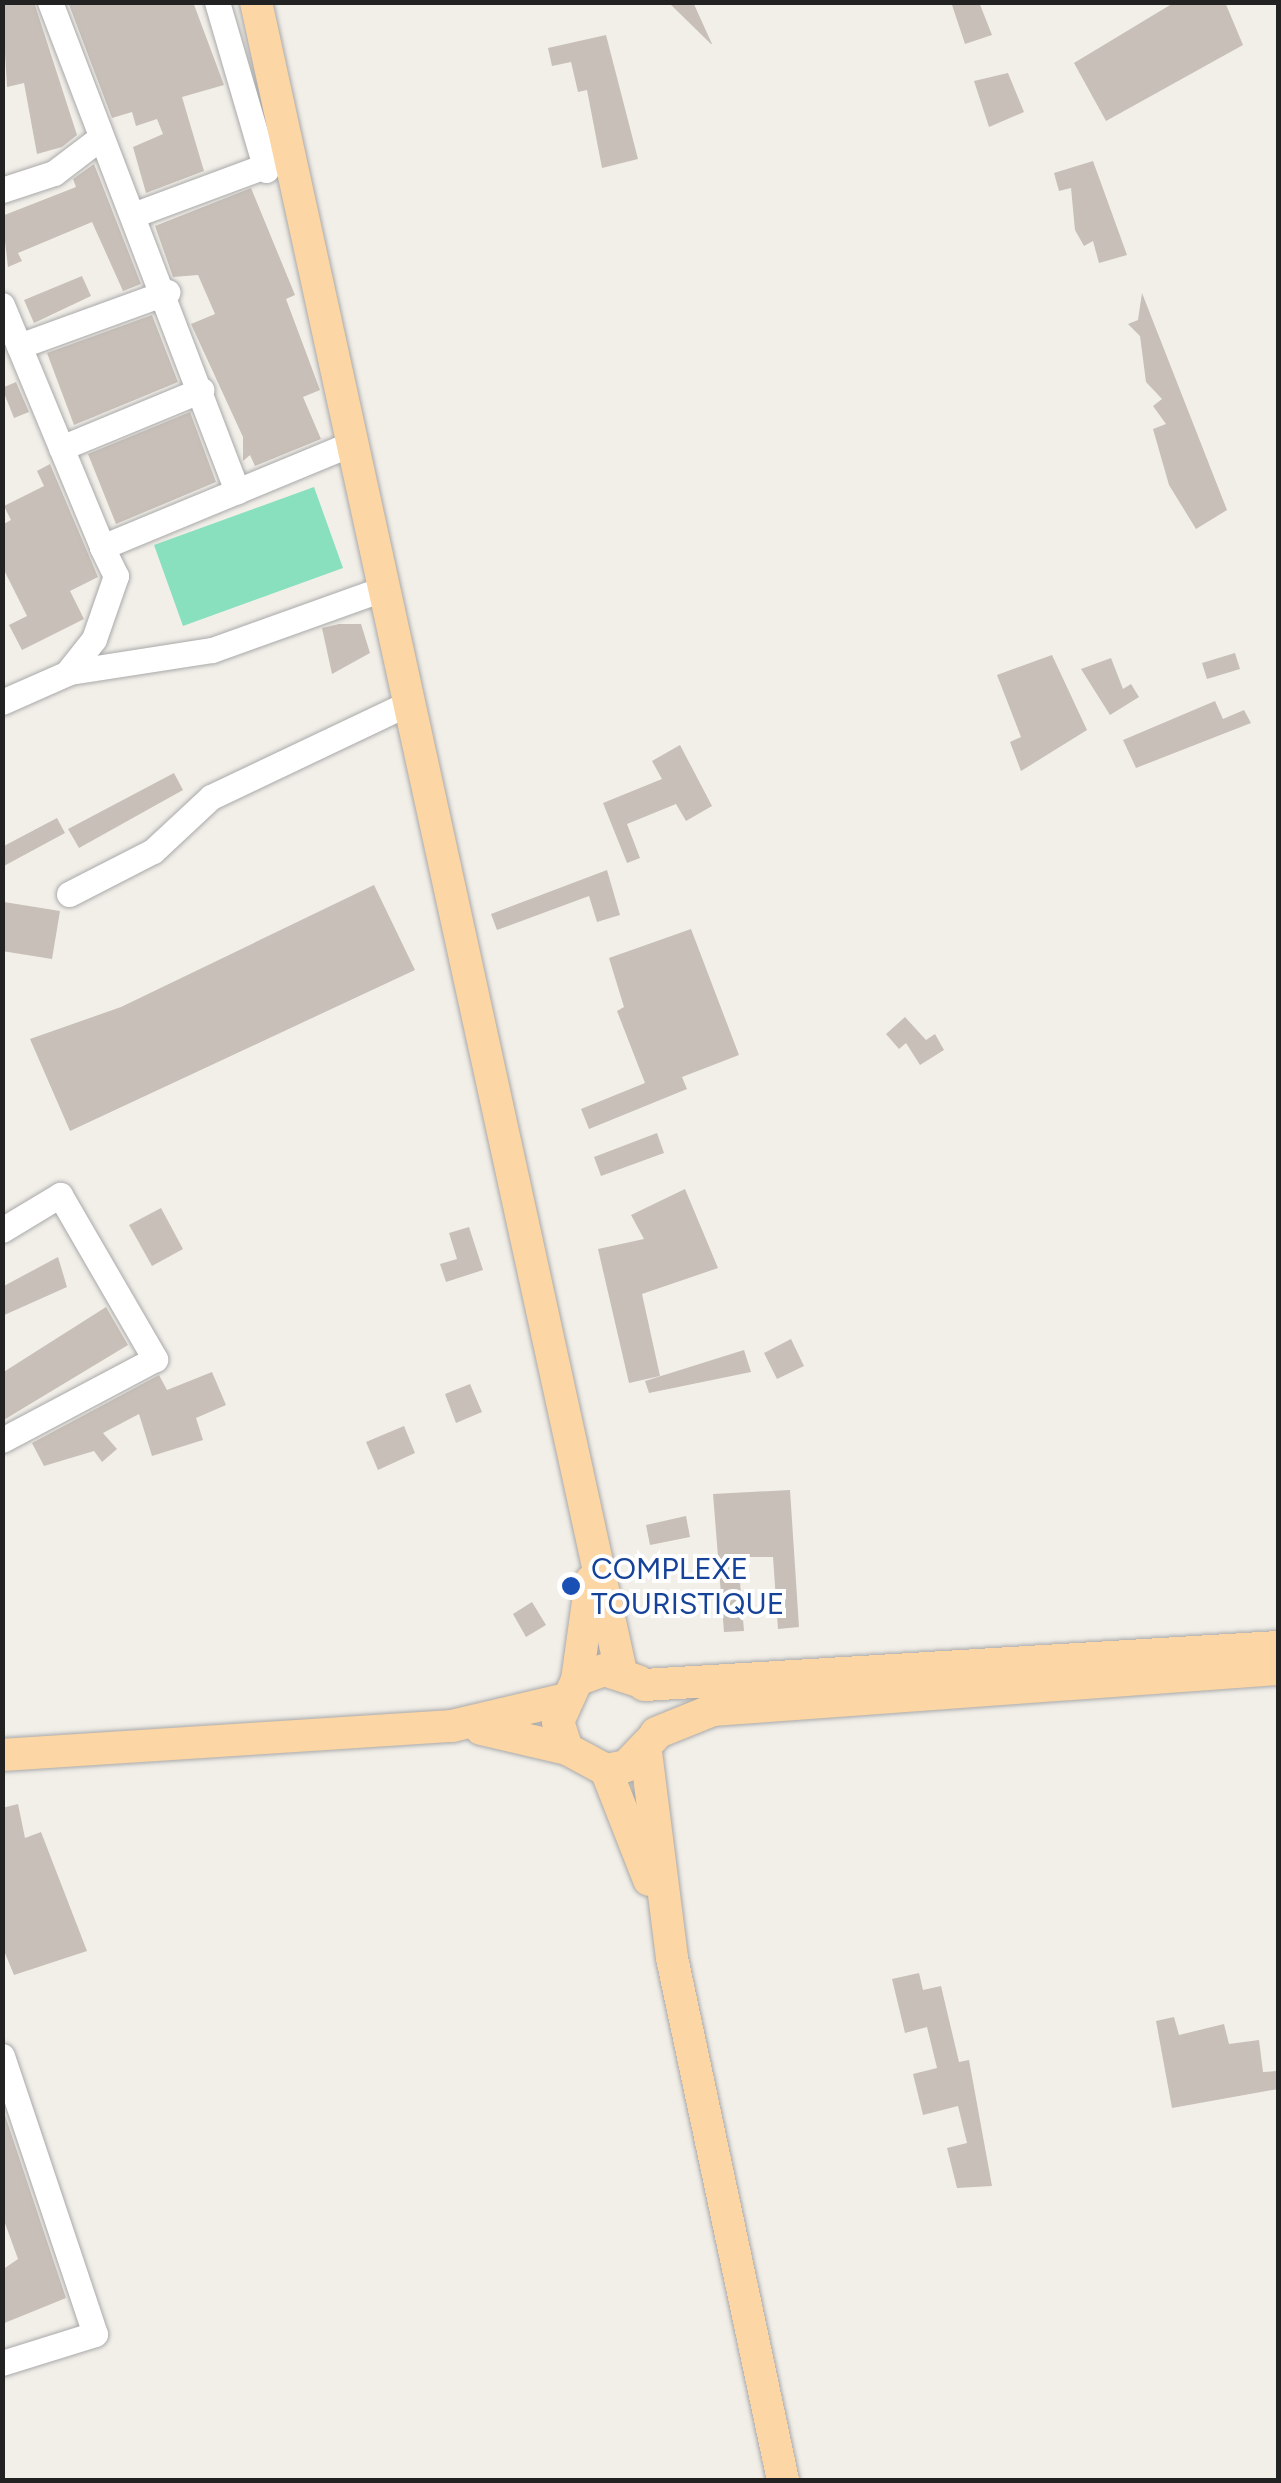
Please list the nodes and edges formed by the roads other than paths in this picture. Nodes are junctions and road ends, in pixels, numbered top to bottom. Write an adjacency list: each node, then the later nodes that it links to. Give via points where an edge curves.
1 (50, 2): 4 (street)
2 (217, 2): 5 (street)
3 (256, 2): 5 (main road)
4 (100, 138): 6 (street, via 54,172); 7 (street)
5 (277, 162): 7 (street); 12 (main road)
6 (2, 190)
7 (134, 215): 8 (street)
8 (167, 292): 10 (street); 11 (street)
9 (2, 305): 10 (street)
10 (19, 346): 13 (street)
11 (202, 390): 13 (street); 14 (street)
12 (351, 444): 14 (street); 16 (main road)
13 (61, 448): 15 (street)
14 (237, 491): 15 (street)
15 (102, 547): 17 (street, via 116,576 94,639)
16 (382, 589): 17 (street, via 212,650); 19 (main road)
17 (66, 673): 18 (street)
18 (2, 702)
19 (407, 704): 20 (street, via 211,797 153,851); 23 (main road)
20 (70, 894)
21 (2, 1230): 22 (street, via 60,1195 156,1359)
22 (2, 1440)
23 (593, 1566): 26 (main road); 27 (main road)
24 (1278, 1647): 26 (main road)
25 (1278, 1669): 29 (main road, via 713,1710)
26 (632, 1678): 27 (main road); 29 (main road)
27 (570, 1690): 28 (main road); 30 (main road)
28 (452, 1726): 30 (main road); 31 (main road)
29 (651, 1742): 32 (main road); 33 (main road)
30 (567, 1748): 32 (main road)
31 (2, 1755)
32 (606, 1770): 33 (main road)
33 (667, 1926): 36 (main road)
34 (2, 2056): 35 (street, via 95,2334)
35 (2, 2364)
36 (783, 2480)

